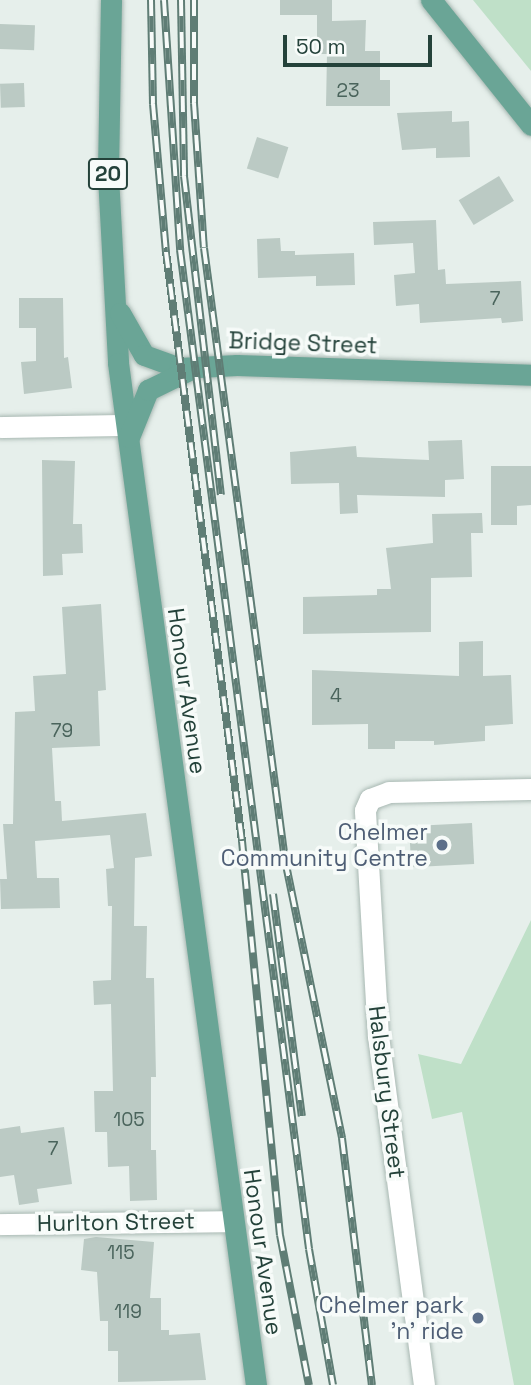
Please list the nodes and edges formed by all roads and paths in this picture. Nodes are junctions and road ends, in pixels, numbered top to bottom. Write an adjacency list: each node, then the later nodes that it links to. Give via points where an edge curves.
1 (111, 0): 4 (main road, Honour Avenue / 20, via 108,176)
2 (431, 0): 3 (main road)
3 (531, 125)
4 (113, 295): 5 (main road, Bridge Street / 20, via 144,355 157,363); 8 (main road, Honour Avenue)
5 (192, 369): 6 (main road, Bridge Street / 20, via 237,365); 8 (main road, via 148,390)
6 (531, 375)
7 (0, 427): 8 (street)
8 (126, 434): 10 (main road, Honour Avenue)
9 (531, 789): 13 (street, Halsbury Street, via 389,792 370,799 365,827 378,1037)
10 (232, 1221): 11 (street, Hurlton Street); 12 (main road, Honour Avenue)
11 (0, 1224)
12 (256, 1385)
13 (424, 1385)

